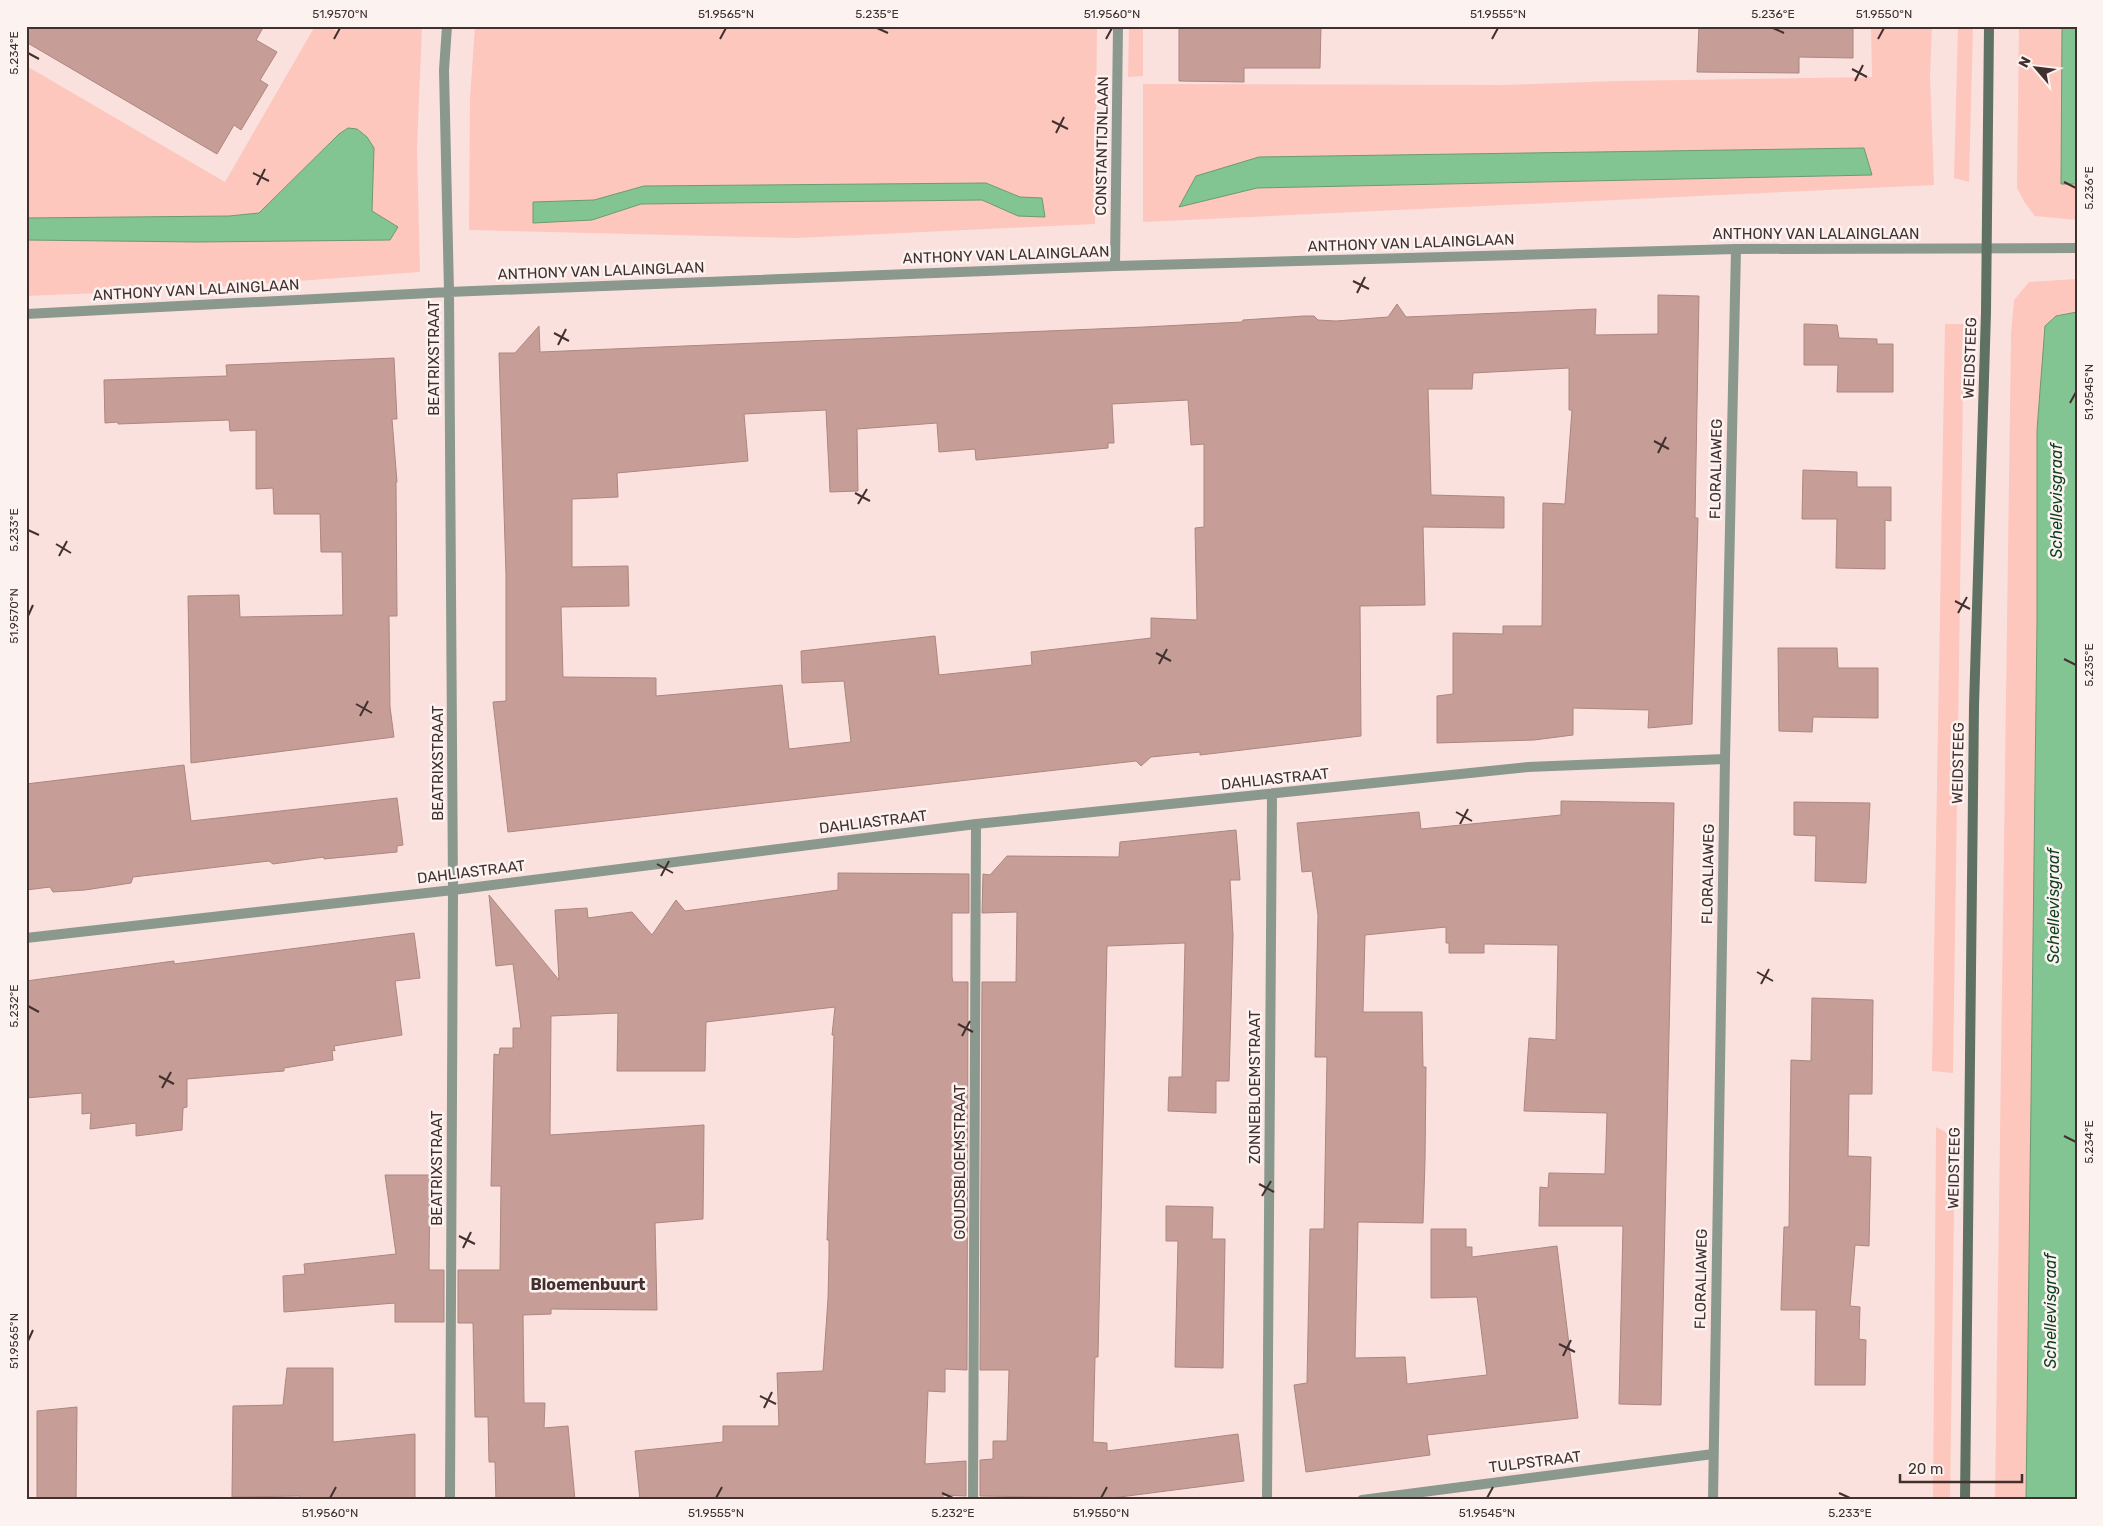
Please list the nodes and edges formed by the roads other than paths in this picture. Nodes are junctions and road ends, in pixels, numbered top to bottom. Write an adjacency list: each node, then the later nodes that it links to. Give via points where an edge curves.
1 (447, 26): 8 (street, BEATRIXSTRAAT, via 444,70)
2 (1118, 26): 7 (street, CONSTANTIJNLAAN)
3 (1989, 26): 6 (street, WEIDSTEEG)
4 (2077, 248): 6 (street, ANTHONY VAN LALAINGLAAN)
5 (1736, 249): 6 (street, ANTHONY VAN LALAINGLAAN); 7 (street, ANTHONY VAN LALAINGLAAN); 10 (street, FLORALIAWEG)
6 (1987, 249): 21 (street, WEIDSTEEG, via 1974,706)
7 (1115, 266): 8 (street, ANTHONY VAN LALAINGLAAN)
8 (449, 292): 9 (street, ANTHONY VAN LALAINGLAAN); 13 (street, BEATRIXSTRAAT)
9 (26, 314)
10 (1724, 759): 11 (street, DAHLIASTRAAT, via 1528,767); 15 (street, FLORALIAWEG)
11 (1272, 795): 12 (street, DAHLIASTRAAT); 18 (street, ZONNEBLOEMSTRAAT)
12 (976, 824): 13 (street, DAHLIASTRAAT); 17 (street, GOUDSBLOEMSTRAAT)
13 (454, 890): 14 (street, DAHLIASTRAAT); 16 (street, BEATRIXSTRAAT)
14 (26, 938)
15 (1713, 1454): 19 (street, TULPSTRAAT); 20 (street, FLORALIAWEG)
16 (450, 1500)
17 (973, 1500)
18 (1267, 1500)
19 (1362, 1500)
20 (1713, 1500)
21 (1966, 1500)

